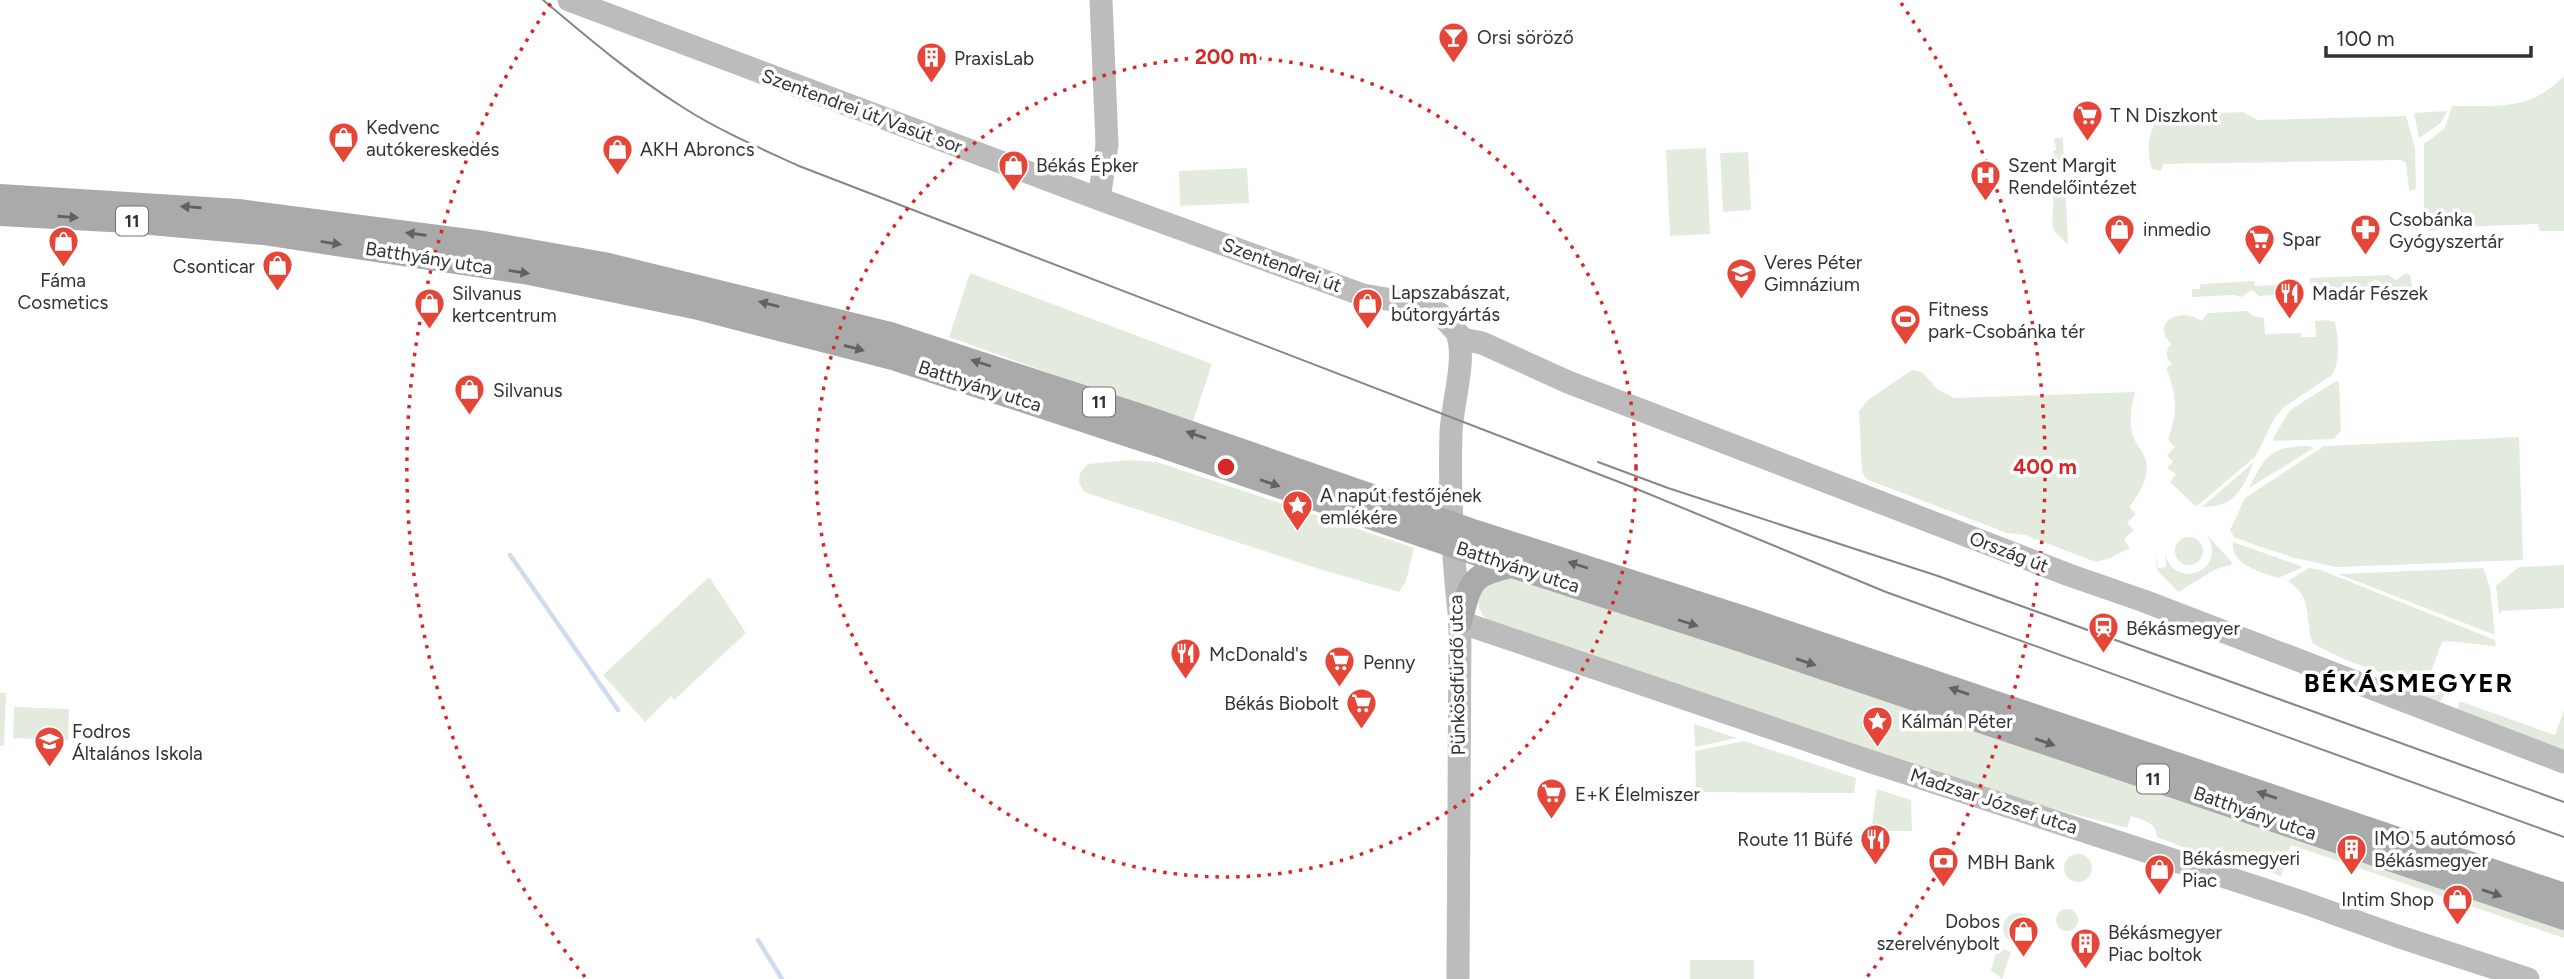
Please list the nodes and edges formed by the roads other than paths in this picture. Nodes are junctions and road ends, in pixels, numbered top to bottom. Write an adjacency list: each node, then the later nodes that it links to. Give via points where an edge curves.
1 (569, 0): 4 (main road, Szentendrei út/Vasút sor)
2 (1101, 0): 4 (main road, via 1107,145)
3 (0, 196): 9 (main road, Batthyány utca / 11, one-way to 3, via 914,341 604,264 484,243 238,211)
4 (1099, 199): 6 (main road, Szentendrei út, via 1363,295 1411,303 1440,314)
5 (0, 214): 9 (main road, Batthyány utca / 11, one-way to 9, via 263,233 529,273 694,307 921,367)
6 (1458, 336): 7 (main road, Pünkösdfürdő utca); 8 (main road, Ország út)
7 (1459, 372): 8 (main road, via 1485,358); 9 (main road, Pünkösdfürdő utca, via 1451,431)
8 (1548, 373): 12 (main road, Ország út)
9 (1452, 534): 10 (main road, Batthyány utca / 11); 11 (main road, Pünkösdfürdő utca); 13 (main road, Batthyány utca / 11, one-way to 9, via 1773,628)
10 (1513, 566): 11 (main road, via 1478,576); 14 (main road, Batthyány utca / 11, one-way to 14)
11 (1460, 622): 15 (main road, Pünkösdfürdő utca); 16 (main road, Madzsar József utca)
12 (2564, 762)
13 (2564, 895)
14 (2564, 918)
15 (1458, 979)
16 (2528, 979)

